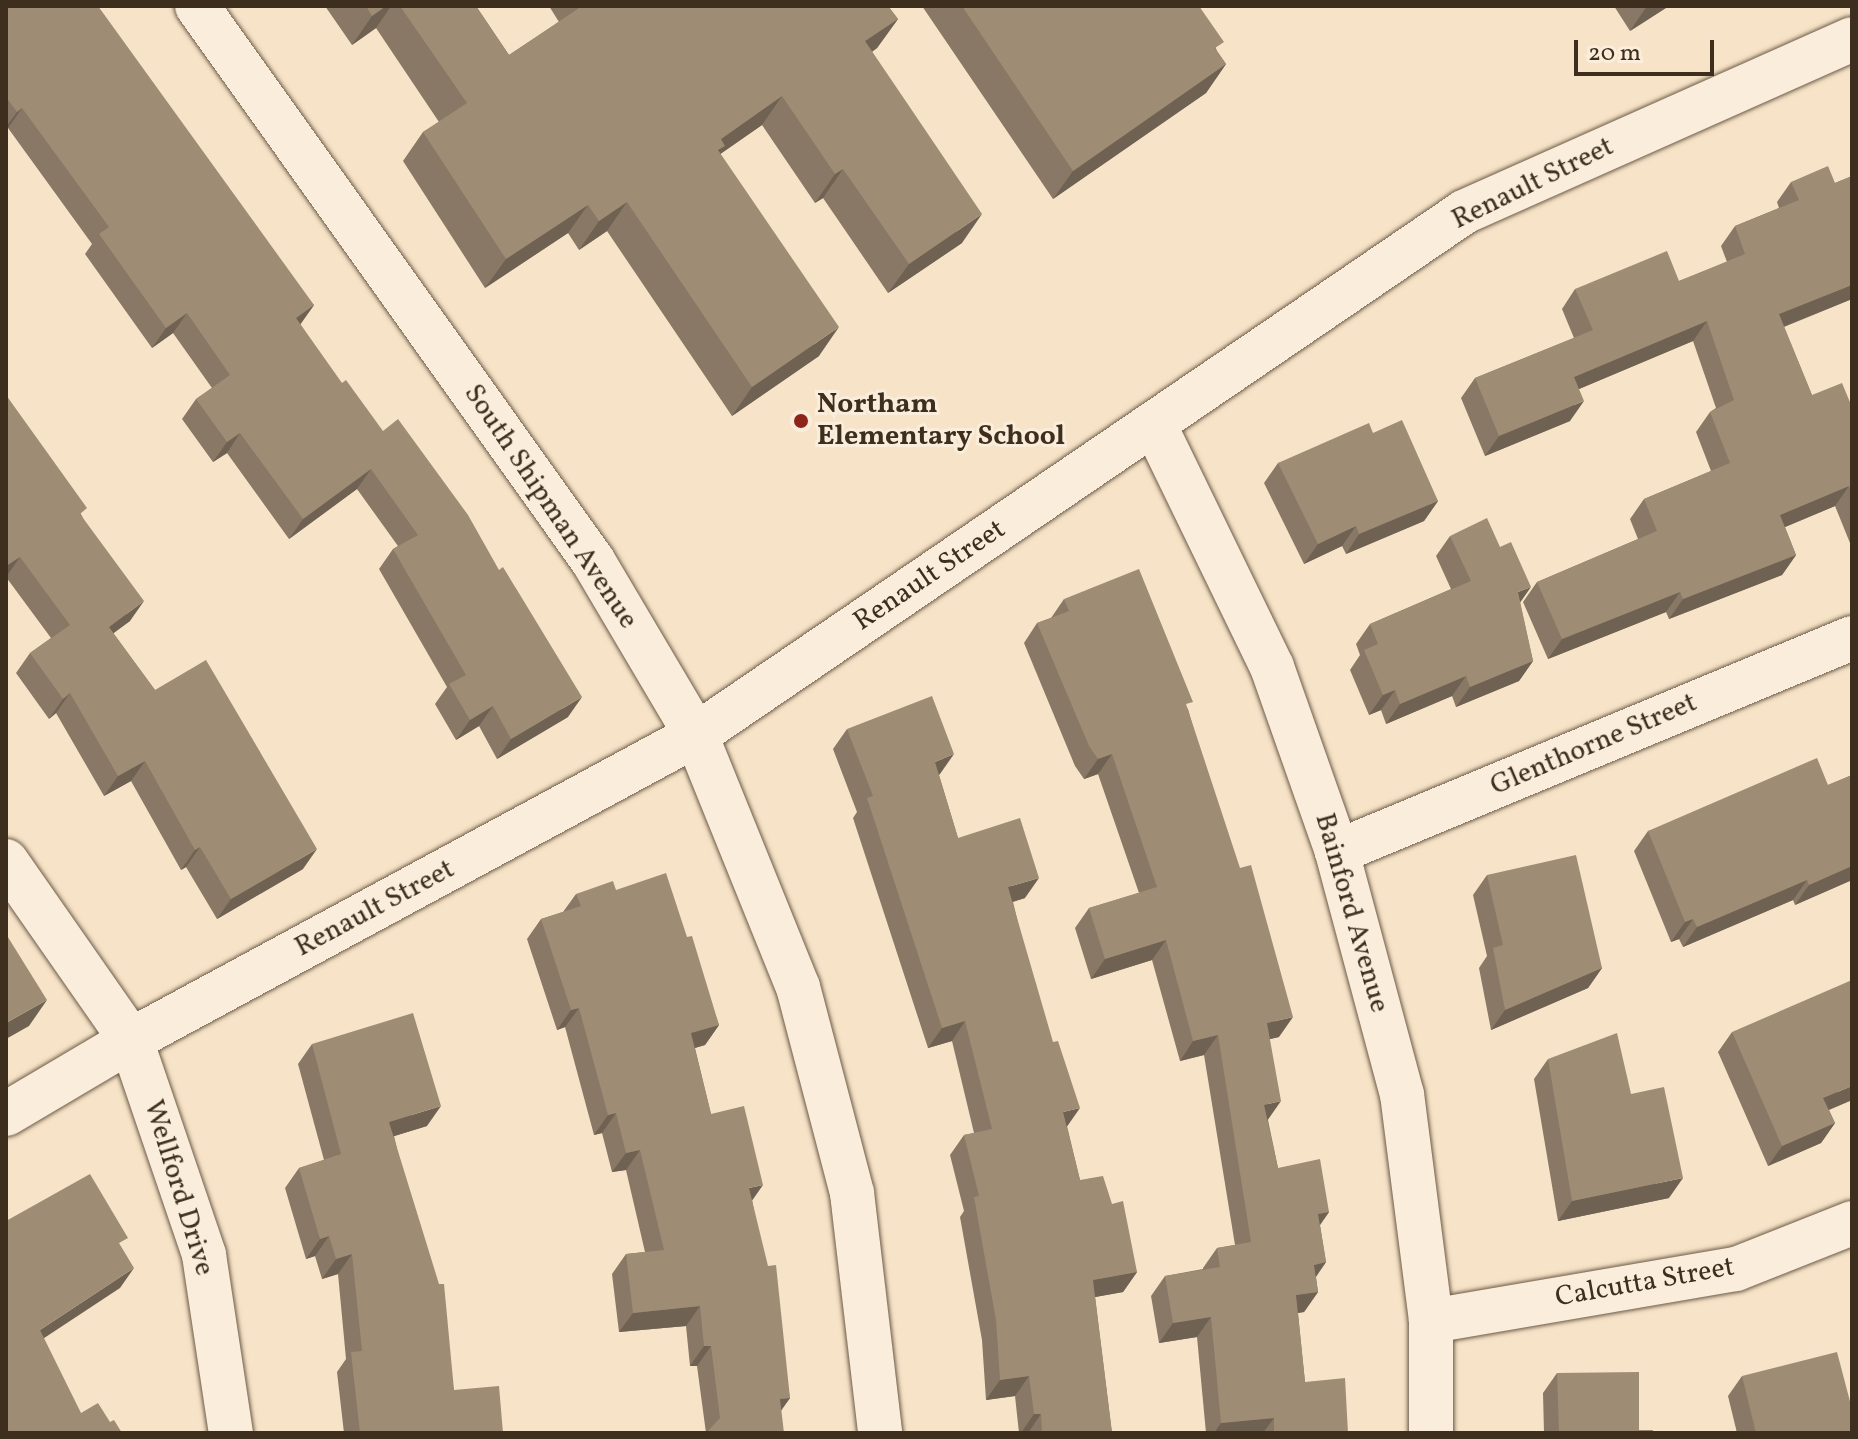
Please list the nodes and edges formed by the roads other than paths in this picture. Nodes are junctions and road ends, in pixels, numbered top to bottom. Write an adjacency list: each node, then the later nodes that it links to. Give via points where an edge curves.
1 (197, 6): 5 (street, South Shipman Avenue, via 593,561)
2 (1852, 39): 3 (street, Renault Street, via 1464,212)
3 (1154, 424): 5 (street, Renault Street); 6 (street, Bainford Avenue, via 1272,667)
4 (1852, 638): 6 (street, Glenthorne Street)
5 (696, 735): 8 (street, Renault Street); 13 (street, South Shipman Avenue, via 798,987 852,1193)
6 (1337, 852): 11 (street, Bainford Avenue, via 1402,1094)
7 (6, 861): 8 (street, Wellford Drive)
8 (131, 1040): 9 (street, Renault Street); 12 (street, Wellford Drive, via 204,1255)
9 (6, 1114)
10 (1852, 1223): 11 (street, Calcutta Street, via 1736,1269)
11 (1431, 1321): 14 (street, Bainford Avenue)
12 (231, 1433)
13 (880, 1433)
14 (1431, 1433)

